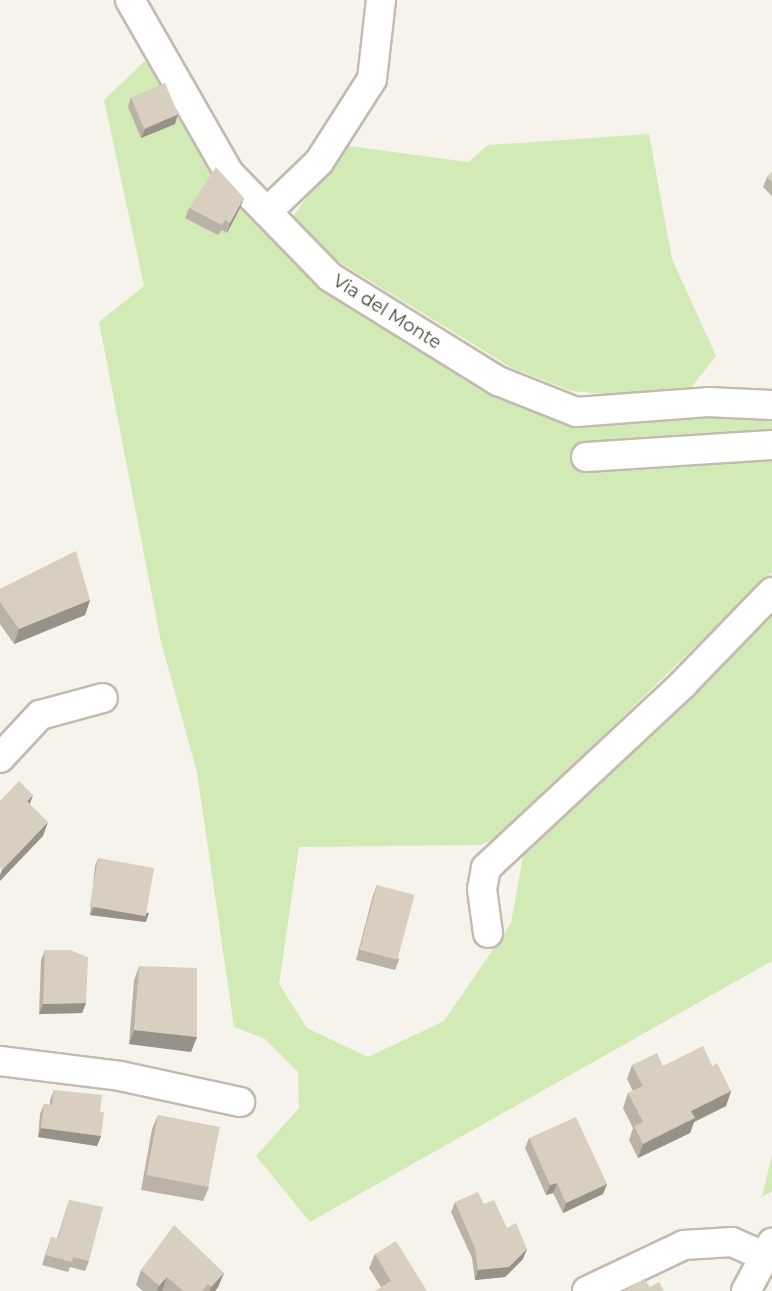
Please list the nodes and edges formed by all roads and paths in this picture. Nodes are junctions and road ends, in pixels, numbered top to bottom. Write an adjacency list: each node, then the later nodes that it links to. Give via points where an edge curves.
1 (130, 0): 3 (street, Via del Monte, via 229,173)
2 (381, 0): 3 (street, via 372,79 319,162)
3 (267, 212): 4 (street, Via del Monte, via 330,277)
4 (498, 381): 5 (street, Via del Monte, via 576,412 708,402); 6 (street, via 532,402)
5 (772, 405)
6 (533, 421)
7 (772, 445): 8 (street)
8 (586, 457)
9 (772, 592): 12 (street, via 683,684 486,868 482,889)
10 (104, 698): 11 (street, via 40,714)
11 (0, 758)
12 (488, 933)
13 (0, 1061): 14 (street, via 120,1076)
14 (240, 1102)
15 (769, 1250): 16 (street, via 732,1242 684,1245); 17 (street)
16 (586, 1291)
17 (746, 1291)

